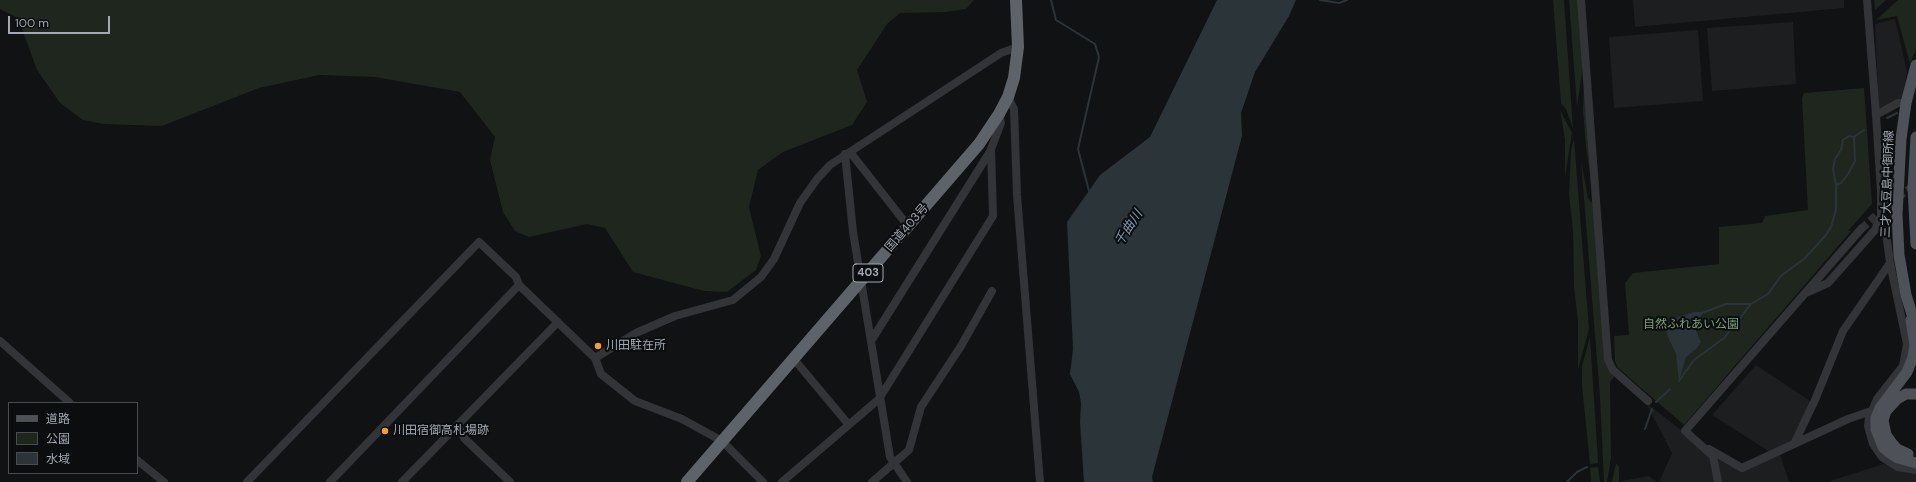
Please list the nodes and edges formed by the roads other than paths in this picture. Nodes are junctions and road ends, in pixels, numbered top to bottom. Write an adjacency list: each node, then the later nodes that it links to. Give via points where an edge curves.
1 (1016, 0): 4 (highway, 国道403号 / 403)
2 (1581, 0): 33 (street, via 1608,360 1613,370)
3 (1867, 0): 11 (street)
4 (1018, 47): 5 (street); 7 (highway, 国道403号 / 403)
5 (1003, 52): 7 (street, via 1012,58); 14 (street)
6 (1916, 65): 9 (main road, 三才大豆島中御所線)
7 (1016, 68): 8 (highway, 国道403号 / 403)
8 (1008, 97): 10 (highway, 国道403号 / 403); 56 (street, via 1014,109 1017,195)
9 (1906, 103): 11 (street, via 1898,103); 24 (main road, 三才大豆島中御所線, via 1901,139 1897,214 1899,254)
10 (999, 114): 13 (street, via 1001,123); 16 (highway, 国道403号 / 403, via 979,144)
11 (1876, 116): 15 (street, via 1882,204)
12 (1916, 137): 18 (main road, 三才大豆島中御所線, via 1912,188)
13 (991, 149): 28 (street); 32 (street, via 993,216)
14 (848, 153): 16 (street); 20 (street); 29 (street, via 817,178 800,204 774,259 761,277 733,300 675,316 636,333)
15 (1878, 225): 19 (street, via 1886,232); 23 (street, via 1828,283)
16 (908, 226): 20 (highway, 国道403号 / 403)
17 (1861, 229): 23 (street)
18 (1916, 244)
19 (1890, 263): 35 (street, via 1907,337 1905,360); 40 (street, via 1843,331)
20 (861, 281): 28 (street); 30 (highway, 国道403号 / 403)
21 (519, 286): 25 (street); 47 (street, via 516,277 479,242); 48 (street)
22 (992, 291): 44 (street, via 922,407 910,450)
23 (1805, 294): 38 (street, via 1685,431)
24 (1906, 295): 26 (main road, 三才大豆島中御所線); 43 (main road, via 1914,337 1913,356 1907,372 1880,408 1876,418 1876,429 1883,447 1890,453)
25 (558, 322): 29 (street); 37 (street)
26 (1916, 327)
27 (0, 341): 34 (street)
28 (871, 341): 32 (street)
29 (595, 358): 39 (street, via 601,374 634,401 682,419)
30 (793, 358): 36 (street); 39 (highway, 国道403号 / 403)
31 (1916, 394): 41 (main road, via 1906,394 1893,403 1886,412 1883,426 1886,435 1897,449)
32 (879, 399): 36 (street); 44 (street)
33 (1648, 401)
34 (69, 402)
35 (1871, 411): 40 (street); 45 (street, via 1868,426 1877,451 1890,463)
36 (849, 425): 53 (street)
37 (458, 426): 49 (street); 50 (street, via 465,439)
38 (1694, 440): 40 (street, via 1742,468); 57 (street, via 1713,456)
39 (722, 441): 51 (highway, 国道403号 / 403); 52 (street)
40 (1794, 444)
41 (1916, 456)
42 (138, 461): 46 (street)
43 (1916, 463)
44 (893, 464): 54 (street); 55 (street)
45 (1916, 470)
46 (164, 482)
47 (247, 482)
48 (330, 482)
49 (402, 482)
50 (510, 482)
51 (687, 482)
52 (763, 482)
53 (782, 482)
54 (872, 482)
55 (907, 482)
56 (1040, 482)
57 (1718, 482)

